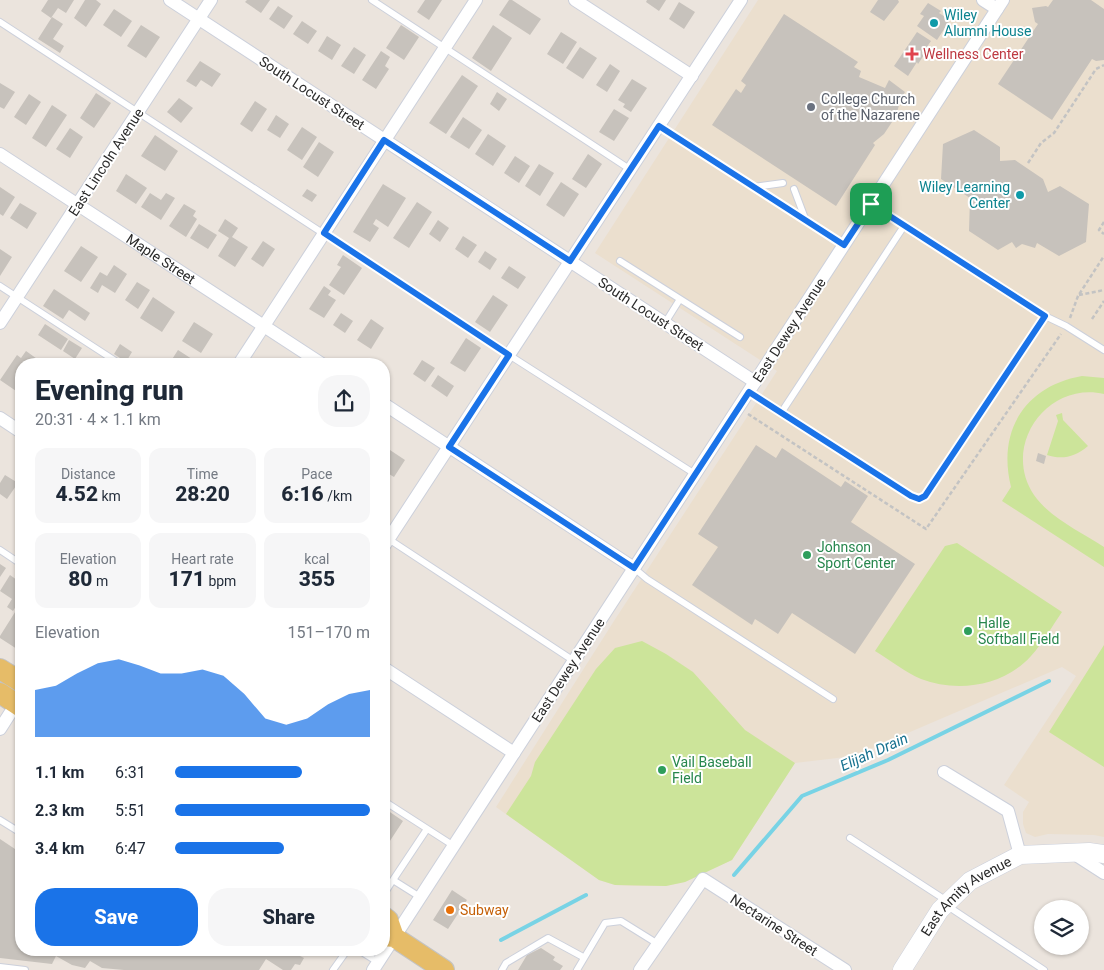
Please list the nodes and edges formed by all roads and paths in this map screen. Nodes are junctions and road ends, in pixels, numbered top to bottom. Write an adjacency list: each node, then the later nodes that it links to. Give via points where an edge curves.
1 (170, 0): 9 (street, South Locust Street)
2 (211, 0): 9 (street, East Lincoln Avenue)
3 (372, 0): 11 (lane)
4 (476, 0): 11 (street)
5 (575, 0): 13 (street)
6 (741, 0): 13 (street)
7 (983, 0): 8 (street)
8 (1000, 5): 24 (street, East Dewey Avenue)
9 (199, 19): 14 (street, East Lincoln Avenue); 16 (street, South Locust Street)
10 (0, 22): 14 (lane)
11 (445, 48): 16 (street); 19 (lane)
12 (1104, 65): 18 (path, via 1096,69 1054,133 1041,143)
13 (692, 76): 15 (street)
14 (138, 113): 23 (street, East Lincoln Avenue); 28 (lane)
15 (659, 126): 19 (street); 21 (lane)
16 (384, 140): 28 (street); 32 (street, South Locust Street)
17 (0, 154): 23 (street, Maple Street)
18 (1028, 163)
19 (630, 170): 32 (street)
20 (783, 183): 21 (lane)
21 (754, 187): 25 (lane)
22 (794, 189): 25 (lane)
23 (78, 204): 37 (street, East Lincoln Avenue); 44 (street, Maple Street)
24 (871, 204): 27 (lane); 30 (street, East Dewey Avenue)
25 (806, 221): 30 (lane)
26 (1104, 222): 29 (path, via 1099,230)
27 (904, 226): 40 (lane); 55 (lane)
28 (324, 233): 44 (street); 48 (lane)
29 (1104, 234)
30 (844, 245): 52 (street, East Dewey Avenue)
31 (1104, 256): 36 (path)
32 (570, 261): 42 (street, South Locust Street); 48 (street)
33 (620, 261): 38 (lane)
34 (0, 286): 37 (lane)
35 (1104, 290): 36 (path)
36 (1078, 296): 45 (path)
37 (18, 297): 43 (street, East Lincoln Avenue); 49 (lane)
38 (680, 299): 42 (lane); 46 (lane)
39 (1104, 301): 41 (path)
40 (1045, 316): 45 (lane); 55 (lane, via 925,496 919,499)
41 (1092, 320)
42 (665, 322): 52 (street, South Locust Street)
43 (0, 324)
44 (264, 325): 50 (street); 51 (street, Maple Street)
45 (1066, 326): 47 (lane); 54 (path, via 926,529)
46 (740, 337)
47 (1104, 350)
48 (509, 355): 58 (street); 59 (lane)
49 (111, 358)
50 (243, 358)
51 (313, 358)
52 (752, 387): 54 (street, East Dewey Avenue); 55 (lane)
53 (390, 408): 58 (street)
54 (739, 408): 59 (street, East Dewey Avenue)
55 (781, 413)
56 (0, 418): 57 (street)
57 (15, 428)
58 (449, 447): 60 (street); 64 (street)
59 (695, 474): 64 (street, East Dewey Avenue)
60 (390, 533)
61 (390, 543): 65 (lane)
62 (0, 550): 63 (lane)
63 (15, 560)
64 (634, 568): 65 (street, East Dewey Avenue); 71 (lane)
65 (574, 661): 73 (street, East Dewey Avenue)
66 (0, 669): 68 (main road)
67 (390, 672): 73 (street)
68 (15, 678)
69 (0, 681): 70 (main road, via 12,688)
70 (15, 698): 72 (street)
71 (833, 699)
72 (0, 729)
73 (514, 753): 80 (street, East Dewey Avenue)
74 (944, 772): 83 (street, East Amity Avenue, via 1008,811)
75 (390, 805): 78 (lane)
76 (0, 820): 77 (lane)
77 (15, 829)
78 (427, 829): 80 (lane); 85 (lane)
79 (850, 838): 88 (lane)
80 (454, 846): 87 (street, East Dewey Avenue)
81 (1073, 852): 82 (main road); 83 (main road); 84 (street)
82 (1104, 854)
83 (1020, 855): 88 (main road, East Amity Avenue, via 970,881)
84 (1104, 873)
85 (393, 880): 86 (lane); 87 (lane)
86 (390, 885)
87 (420, 897): 89 (street, East Dewey Avenue)
88 (947, 903): 104 (main road, East Amity Avenue); 105 (lane)
89 (390, 936)
90 (390, 938): 99 (main road)
91 (658, 944): 94 (lane, via 621,922 605,923); 102 (street); 103 (street, Nectarine Street, via 703,879)
92 (343, 956): 98 (lane)
93 (365, 956): 95 (lane)
94 (583, 957): 100 (lane, via 548,938 506,963); 101 (lane)
95 (376, 966)
96 (0, 967): 97 (lane)
97 (25, 970)
98 (333, 970)
99 (444, 970)
100 (502, 970)
101 (577, 970)
102 (640, 970)
103 (845, 970)
104 (902, 970)
105 (1044, 970)

